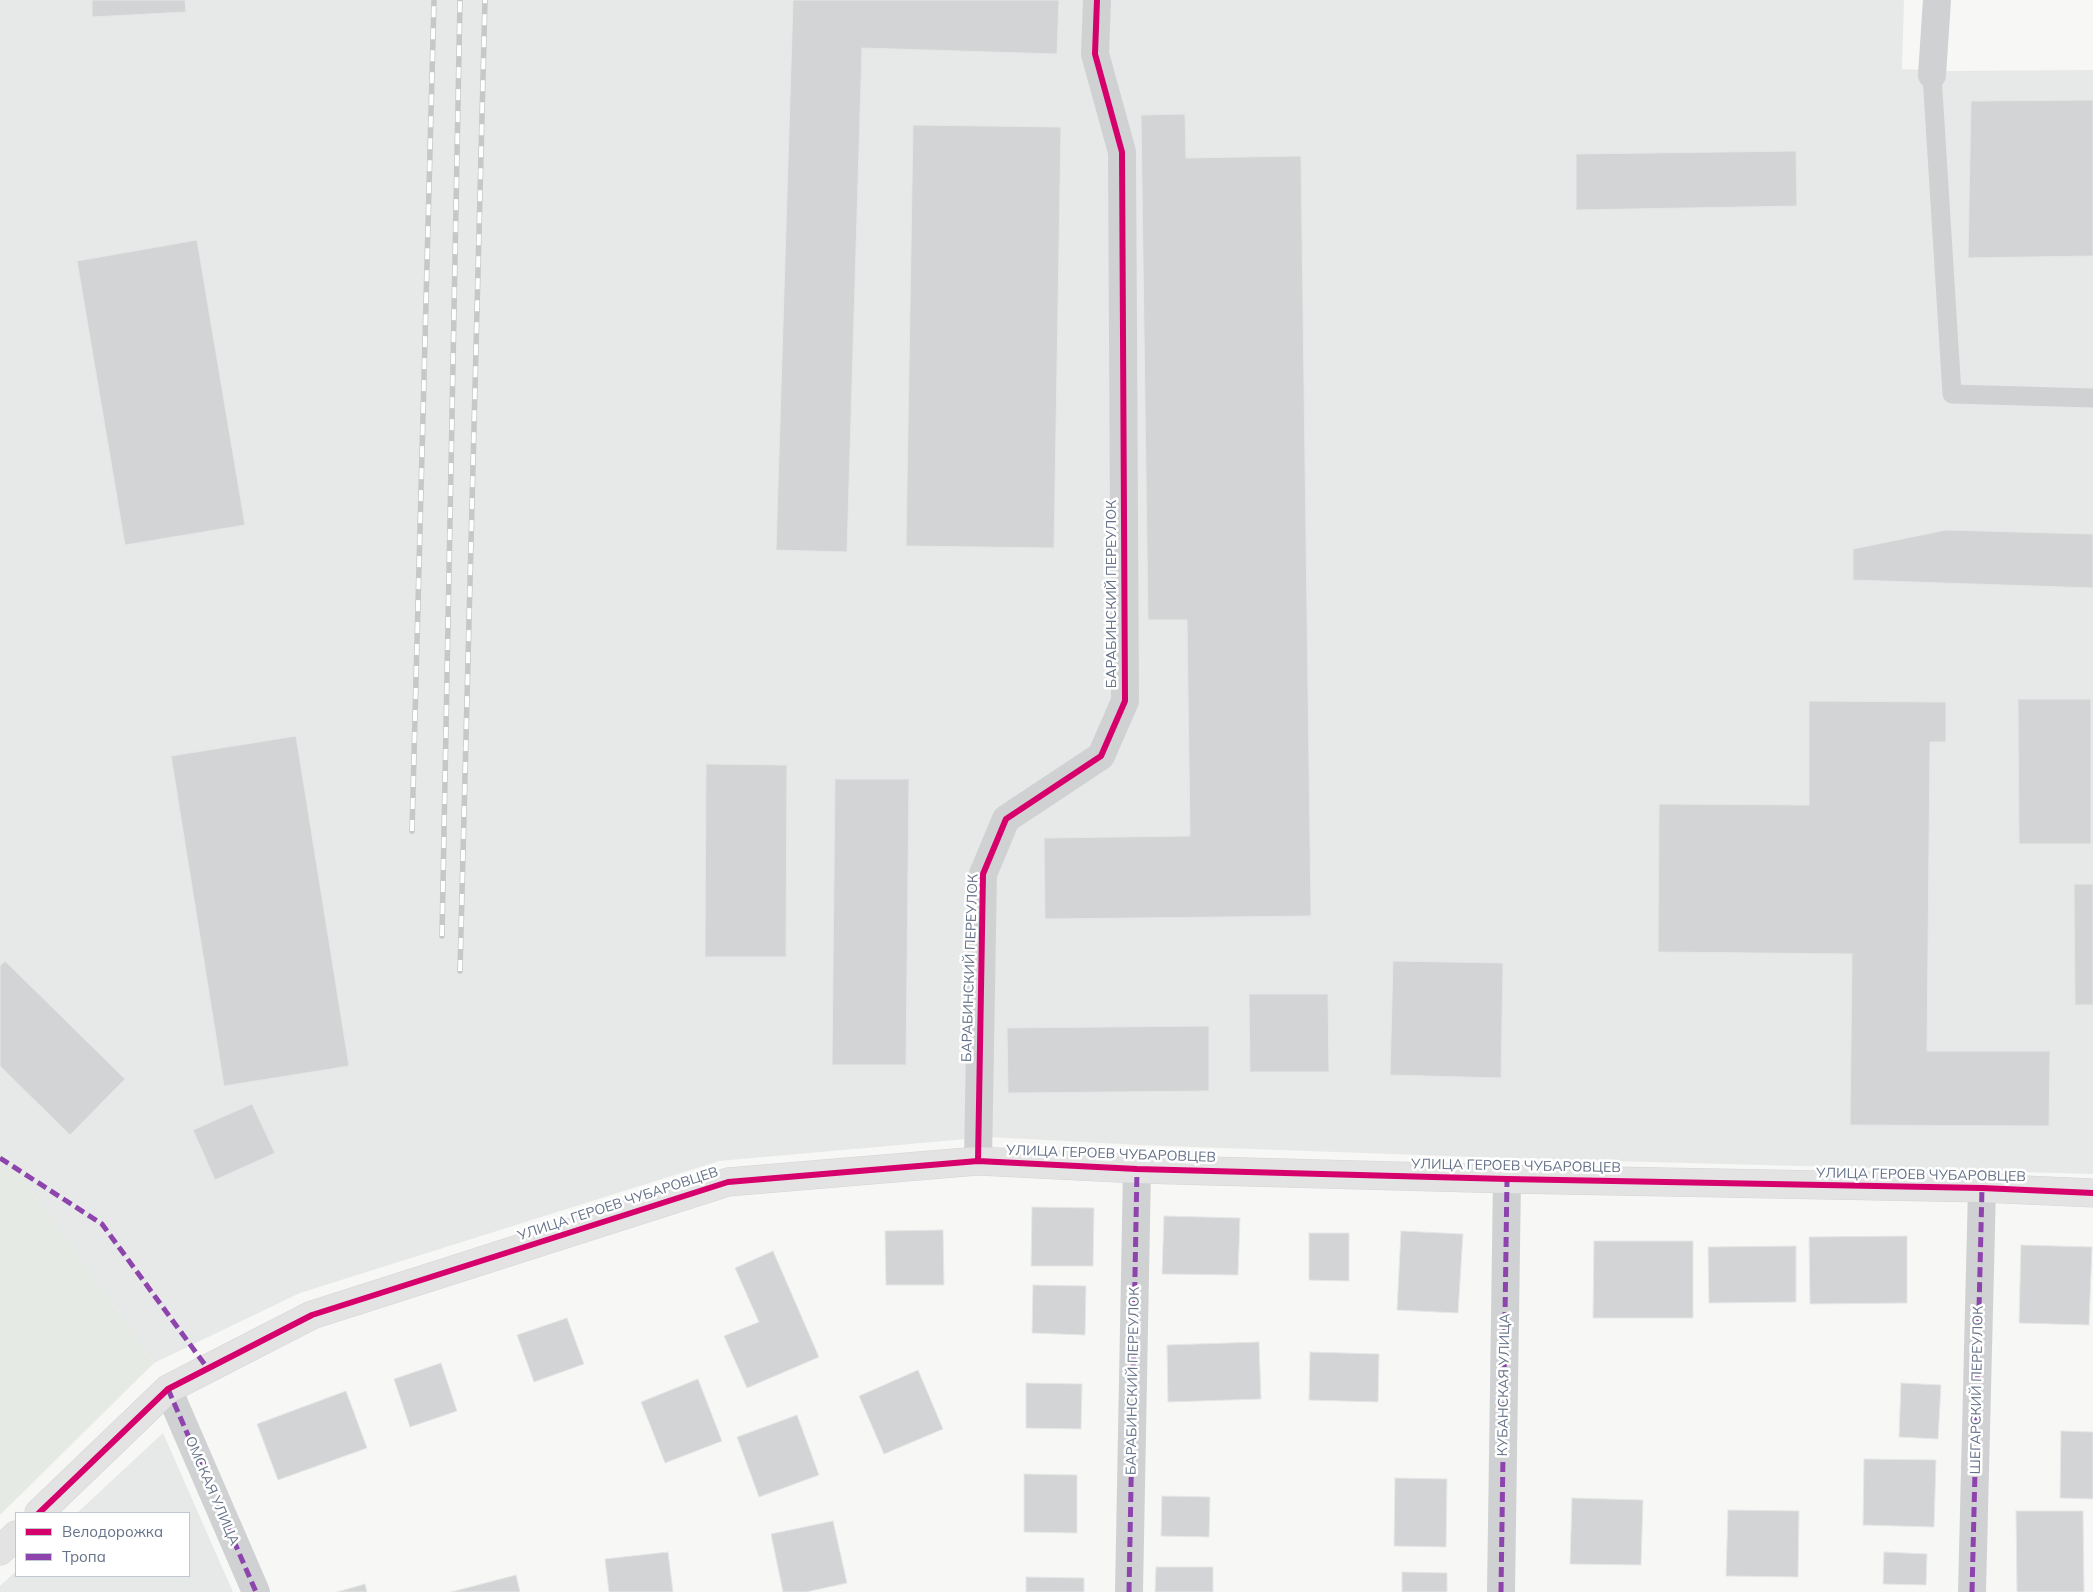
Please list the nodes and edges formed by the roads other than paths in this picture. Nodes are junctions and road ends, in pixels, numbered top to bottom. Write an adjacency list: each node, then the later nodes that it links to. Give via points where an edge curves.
1 (1097, 0): 5 (street, БАРАБИНСКИЙ ПЕРЕУЛОК, via 1095,54 1122,152 1125,701 1101,756 1006,819 983,874)
2 (1937, 0): 3 (street)
3 (1932, 75): 4 (lane, via 1952,394)
4 (2093, 398)
5 (978, 1160): 6 (street, УЛИЦА ГЕРОЕВ ЧУБАРОВЦЕВ); 10 (street, УЛИЦА ГЕРОЕВ ЧУБАРОВЦЕВ, via 728,1182 312,1315)
6 (1137, 1169): 7 (street, УЛИЦА ГЕРОЕВ ЧУБАРОВЦЕВ); 15 (street, БАРАБИНСКИЙ ПЕРЕУЛОК)
7 (1507, 1179): 8 (street, УЛИЦА ГЕРОЕВ ЧУБАРОВЦЕВ); 16 (street, КУБАНСКАЯ УЛИЦА)
8 (1982, 1188): 9 (street, УЛИЦА ГЕРОЕВ ЧУБАРОВЦЕВ); 17 (street, ШЕГАРСКИЙ ПЕРЕУЛОК)
9 (2093, 1193)
10 (168, 1389): 11 (street, УЛИЦА ГЕРОЕВ ЧУБАРОВЦЕВ); 14 (street, ОМСКАЯ УЛИЦА)
11 (40, 1512)
12 (15, 1536): 13 (street)
13 (0, 1551)
14 (256, 1592)
15 (1129, 1592)
16 (1501, 1592)
17 (1972, 1592)

